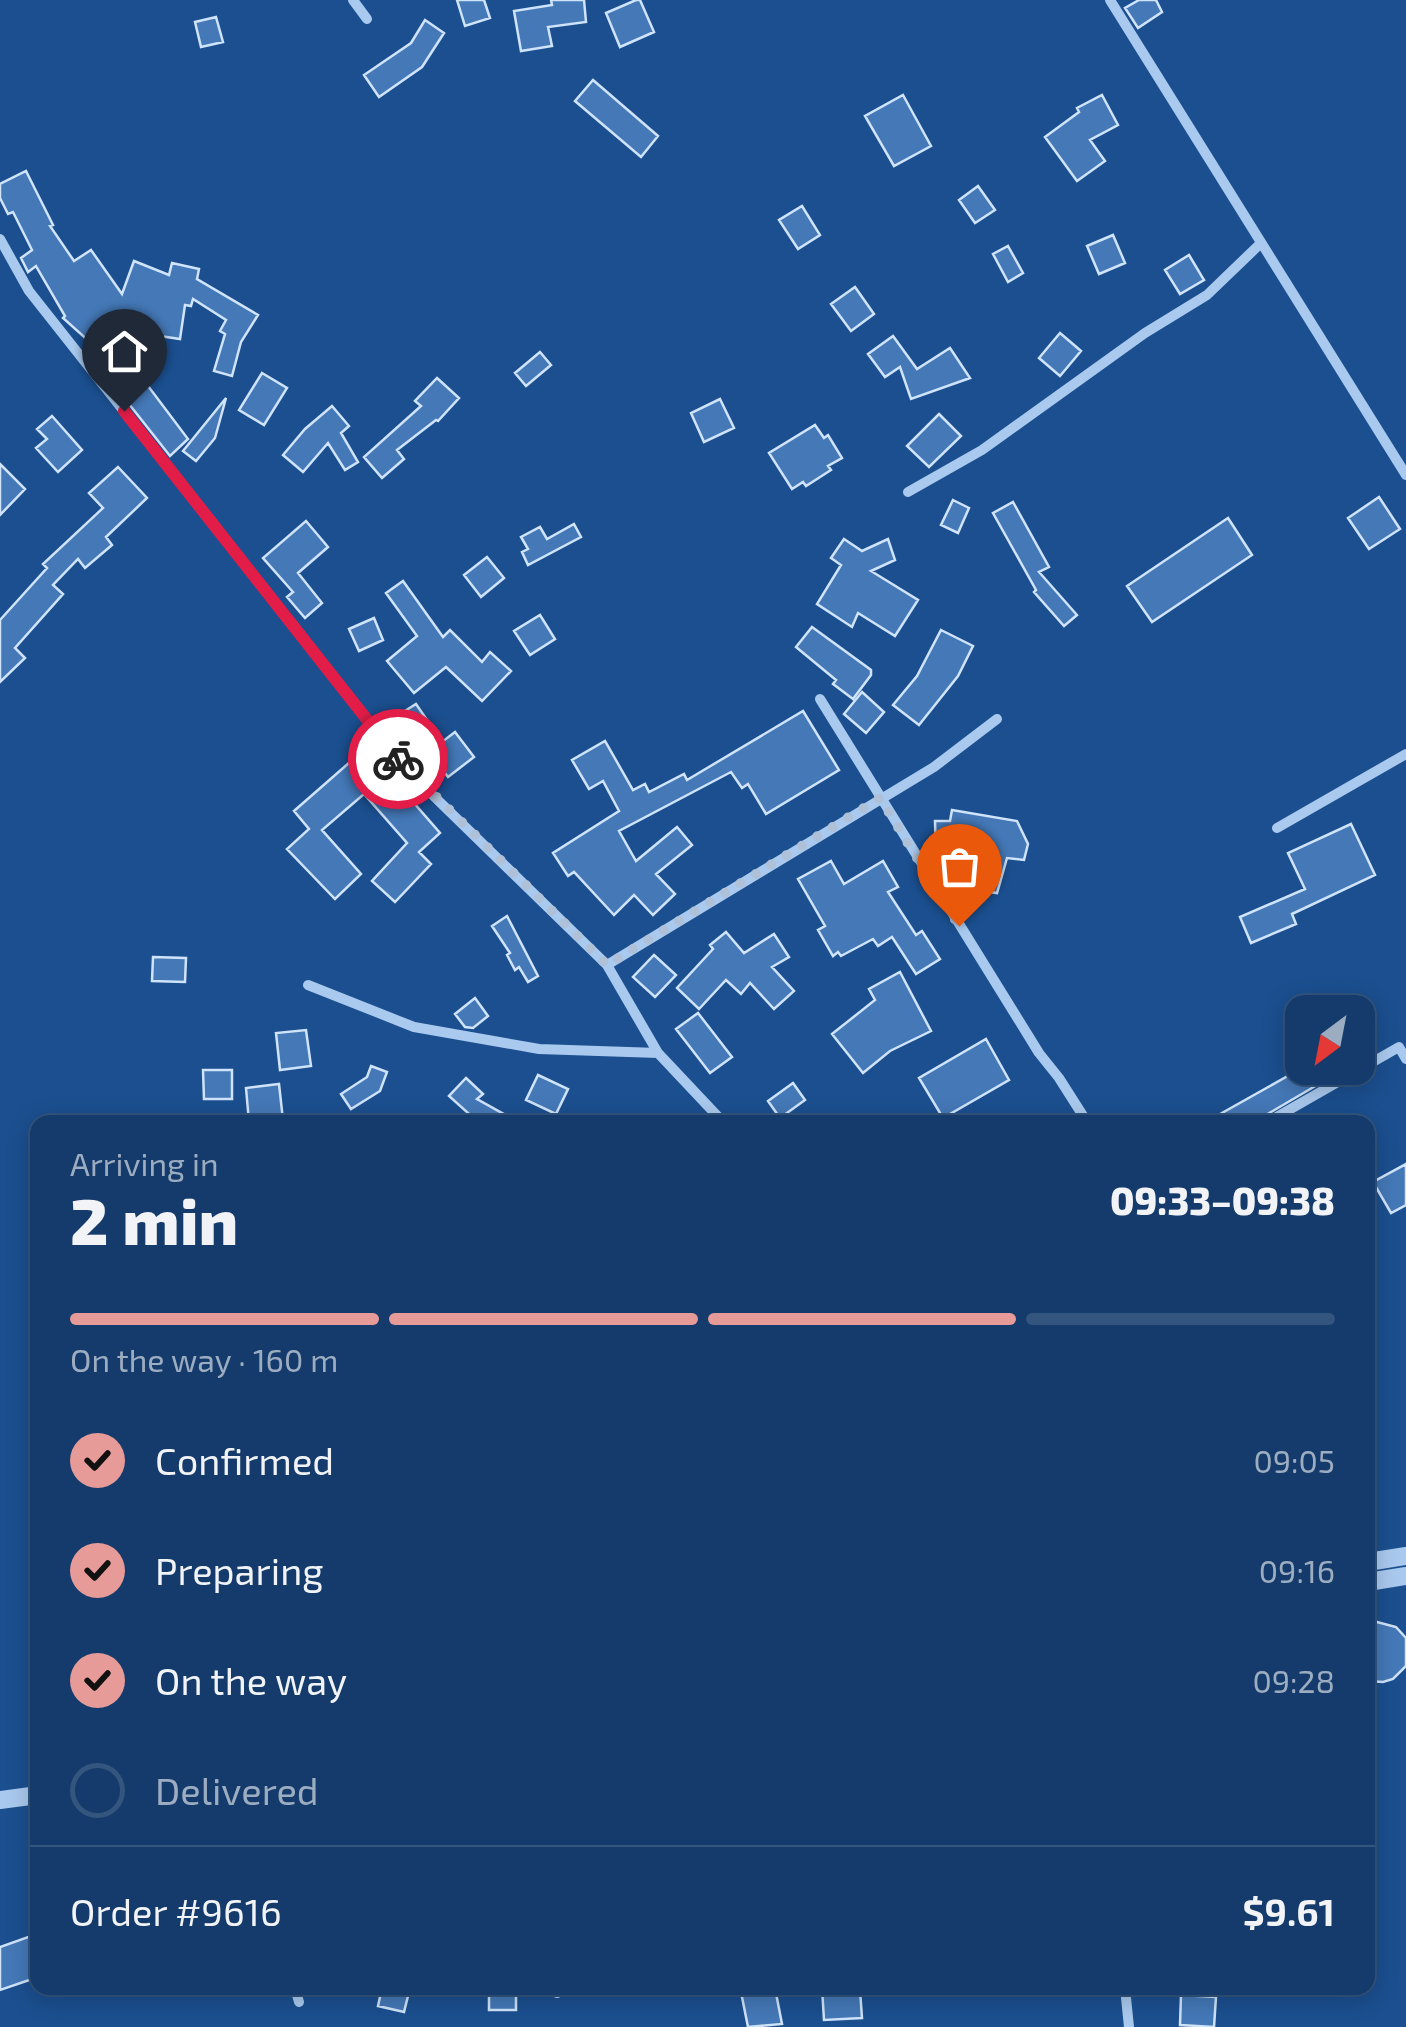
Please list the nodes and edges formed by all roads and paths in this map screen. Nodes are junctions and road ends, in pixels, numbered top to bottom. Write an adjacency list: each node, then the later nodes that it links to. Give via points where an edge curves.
1 (353, 0): 3 (street)
2 (1110, 0): 5 (street)
3 (367, 19)
4 (0, 239): 13 (street, via 29,291 408,771)
5 (1261, 242): 6 (street); 7 (street, via 1207,295 982,450)
6 (1406, 475)
7 (908, 492)
8 (820, 699): 11 (street)
9 (997, 719): 11 (street)
10 (1406, 754): 12 (street)
11 (880, 798): 13 (street); 19 (street)
12 (1277, 828)
13 (607, 965): 16 (street)
14 (308, 985): 16 (street, via 414,1027 539,1049)
15 (1402, 1045): 17 (street); 20 (street)
16 (658, 1053): 18 (street)
17 (1406, 1059)
18 (716, 1115)
19 (1082, 1115)
20 (1280, 1115)
21 (1406, 1556): 22 (street)
22 (1375, 1561)
23 (1406, 1576): 24 (street)
24 (1375, 1581)
25 (30, 1796): 26 (street)
26 (0, 1800)
27 (297, 1995): 29 (street)
28 (1126, 1995): 30 (street)
29 (299, 2002)
30 (1128, 2027)

